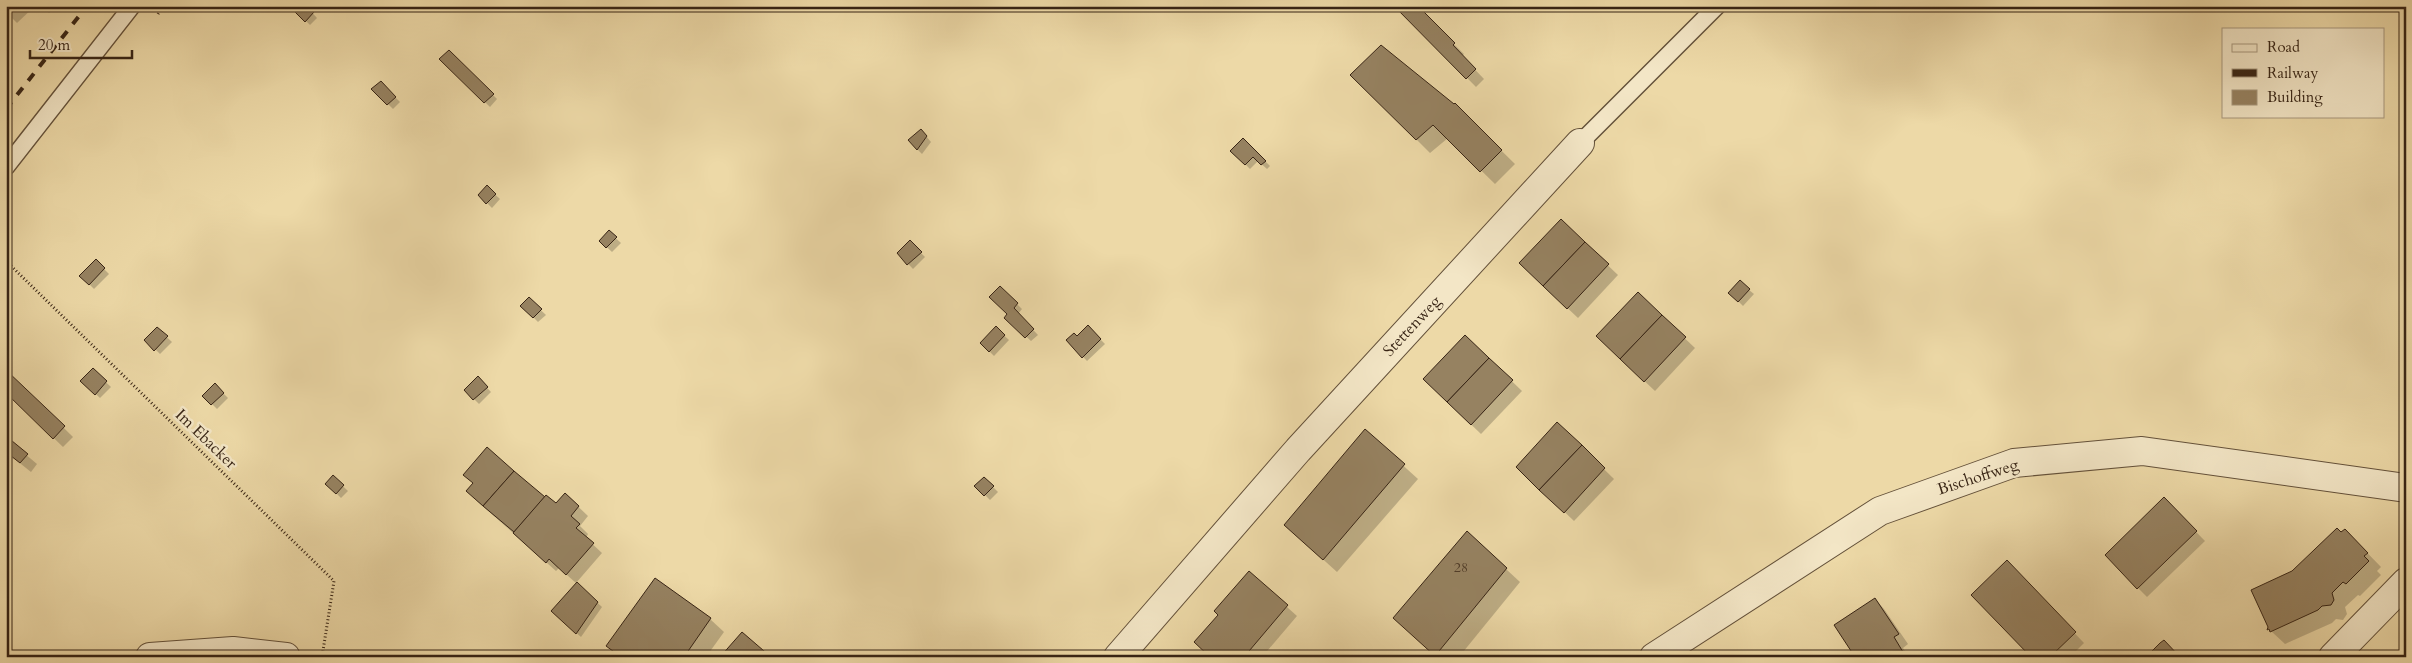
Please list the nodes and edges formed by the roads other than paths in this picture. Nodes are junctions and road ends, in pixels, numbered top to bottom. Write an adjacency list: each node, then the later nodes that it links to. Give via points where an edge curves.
1 (132, 6): 4 (lane)
2 (1717, 6): 3 (lane, Stettenweg)
3 (1580, 143): 9 (street, Stettenweg, via 1298,450)
4 (6, 167)
5 (2406, 488): 10 (street, Bischoffweg, via 2142,452 2014,463 1880,511)
6 (2399, 590): 11 (street)
7 (150, 657): 8 (street, via 233,651)
8 (286, 657)
9 (1118, 657)
10 (1654, 657)
11 (2333, 657)

